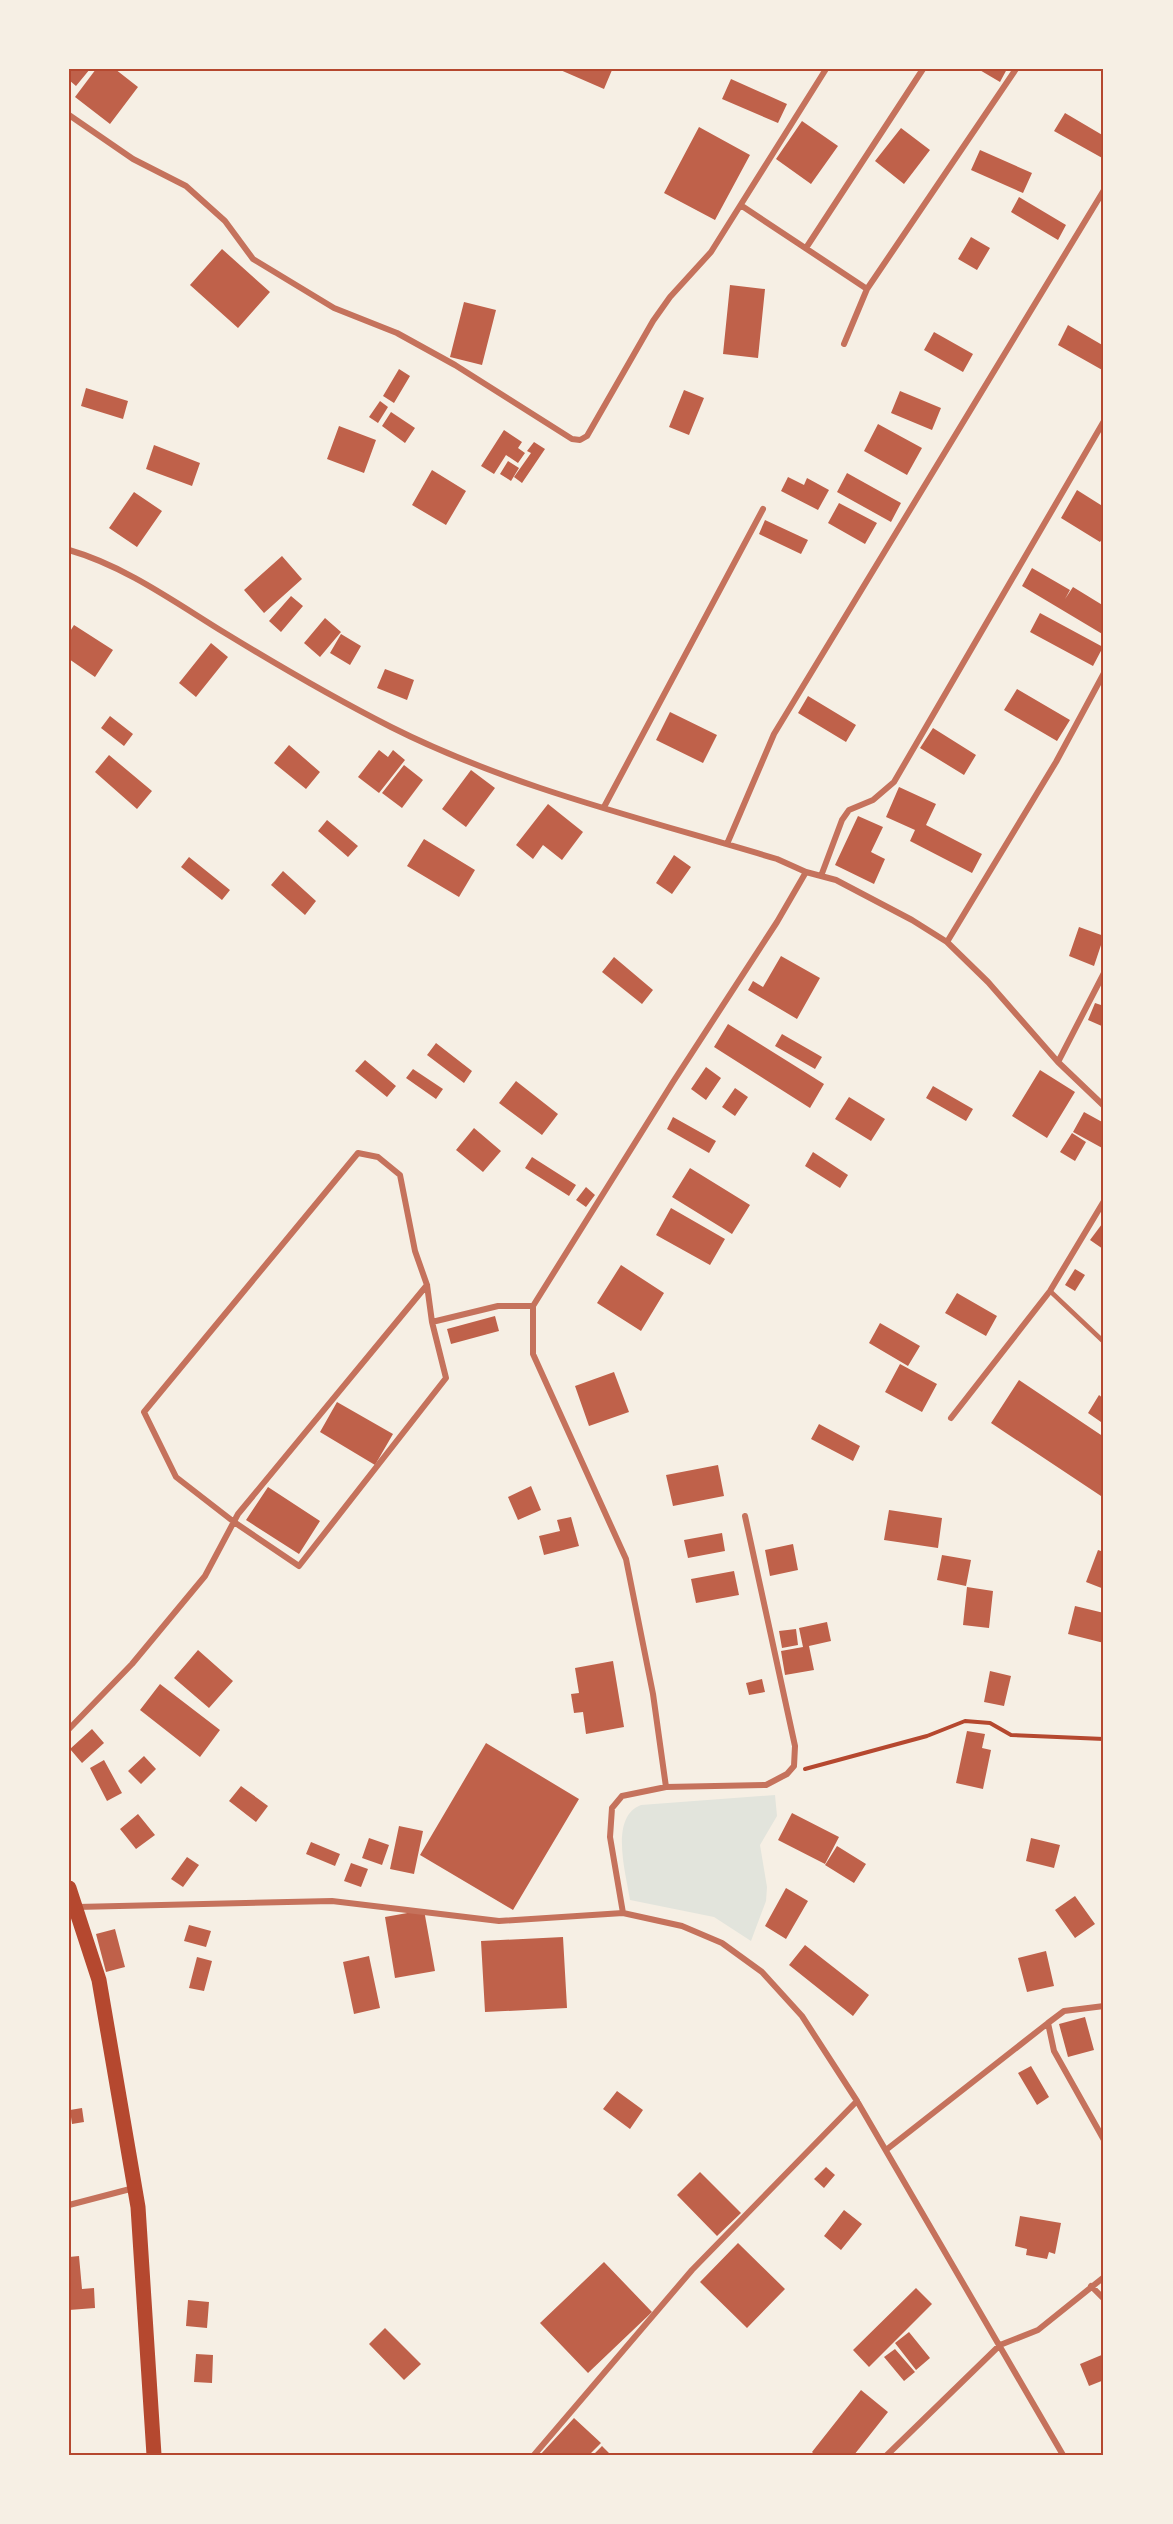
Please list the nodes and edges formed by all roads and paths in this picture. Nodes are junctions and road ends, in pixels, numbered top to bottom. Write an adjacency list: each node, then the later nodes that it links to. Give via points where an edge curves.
1 (826, 69): 6 (street)
2 (923, 69): 7 (street)
3 (1016, 69): 8 (street)
4 (69, 115): 6 (street, via 133,159 186,186 225,221 253,259 334,308 397,333 455,365 572,439 587,436 653,321 711,252)
5 (1104, 190): 15 (street, via 774,734)
6 (742, 206): 7 (street)
7 (806, 248): 8 (street)
8 (867, 289): 9 (street)
9 (844, 344)
10 (1104, 421): 17 (street, via 894,782 873,800 849,810)
11 (763, 509): 14 (street)
12 (69, 550): 14 (street, via 144,584 291,674 393,728 504,776)
13 (1104, 674): 18 (street, via 1056,762)
14 (604, 807): 15 (street)
15 (727, 844): 16 (street)
16 (806, 872): 17 (street); 25 (street)
17 (821, 876): 18 (street, via 912,920)
18 (946, 942): 20 (street, via 988,982)
19 (1104, 974): 20 (street)
20 (1058, 1062): 21 (street)
21 (1104, 1106)
22 (1104, 1201): 24 (street)
23 (427, 1285): 26 (street); 30 (street); 30 (street, via 415,1251 400,1175 378,1158 358,1153 144,1412 176,1477)
24 (1050, 1291): 27 (lane); 28 (street)
25 (533, 1306): 26 (street, via 498,1306); 34 (street, via 532,1354 626,1559 653,1694)
26 (432, 1323): 30 (street, via 446,1378 299,1566)
27 (1104, 1342)
28 (951, 1418)
29 (745, 1516): 33 (street, via 795,1746 794,1766)
30 (234, 1522): 31 (street, via 206,1576 132,1664)
31 (69, 1729)
32 (1104, 1739): 33 (path, via 1011,1735 990,1723 965,1720 927,1736)
33 (787, 1774): 34 (street, via 765,1785)
34 (666, 1787): 37 (street, via 622,1796 612,1808 609,1837)
35 (69, 1888): 36 (main road)
36 (76, 1907): 37 (street, via 332,1901 500,1920); 43 (main road, via 99,1980)
37 (623, 1913): 40 (street, via 682,1926 722,1943 762,1972 802,2016)
38 (1104, 2006): 39 (street, via 1064,2011)
39 (1048, 2023): 41 (street, via 1054,2051); 42 (street)
40 (857, 2101): 42 (street); 50 (street, via 692,2270)
41 (1104, 2140)
42 (886, 2150): 48 (street)
43 (135, 2188): 44 (street); 49 (main road)
44 (69, 2205)
45 (1104, 2277): 46 (street)
46 (1091, 2286): 47 (street); 48 (street, via 1038,2330)
47 (1104, 2299)
48 (1000, 2345): 51 (street); 52 (street)
49 (154, 2455)
50 (534, 2455)
51 (887, 2455)
52 (1064, 2455)

